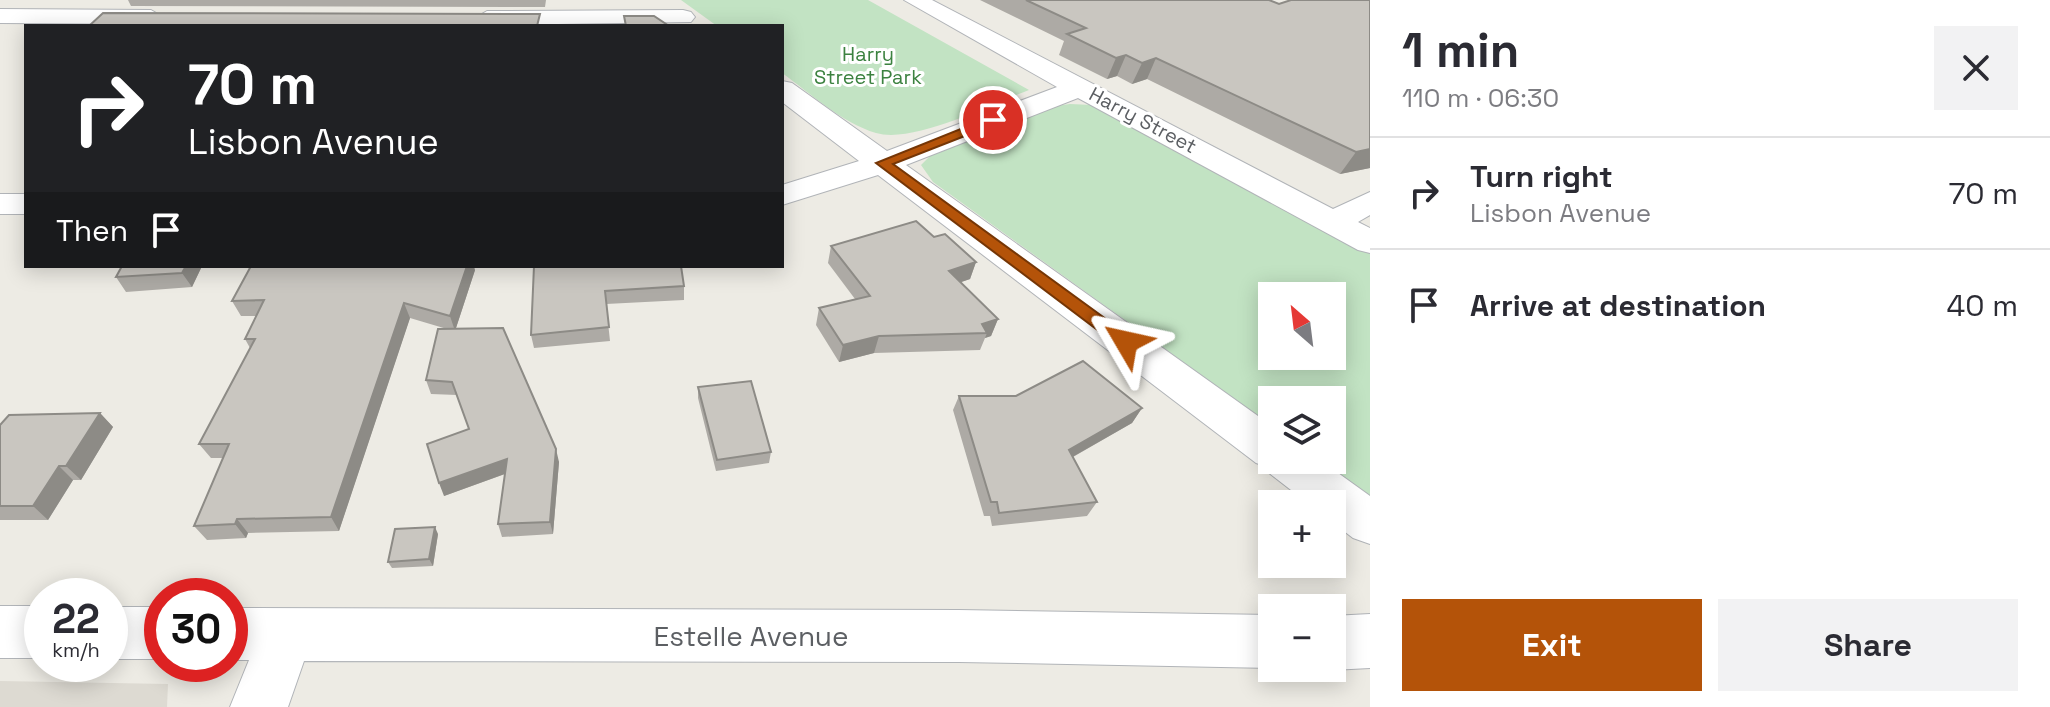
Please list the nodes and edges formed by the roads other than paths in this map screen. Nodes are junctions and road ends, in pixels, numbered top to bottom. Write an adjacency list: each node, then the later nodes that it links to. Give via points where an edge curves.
1 (34, 0): 6 (street)
2 (659, 0): 7 (street)
3 (915, 0): 8 (street, Harry Street)
4 (182, 17): 6 (street)
5 (458, 18): 7 (street)
6 (3, 19)
7 (689, 22)
8 (1081, 87): 10 (street); 15 (street, Harry Street)
9 (784, 90): 10 (street)
10 (883, 163): 11 (street); 17 (street)
11 (784, 194)
12 (1370, 202): 15 (street)
13 (0, 204): 14 (street)
14 (24, 204)
15 (1333, 222): 16 (street, Harry Street)
16 (1370, 242)
17 (1258, 440)
18 (1304, 474): 19 (street)
19 (1370, 523)
20 (0, 632): 21 (street)
21 (24, 632)
22 (248, 634): 23 (street, Estelle Avenue)
23 (286, 635): 25 (street, Estelle Avenue); 27 (street)
24 (1370, 641): 26 (street)
25 (1258, 642)
26 (1346, 642)
27 (259, 707)

